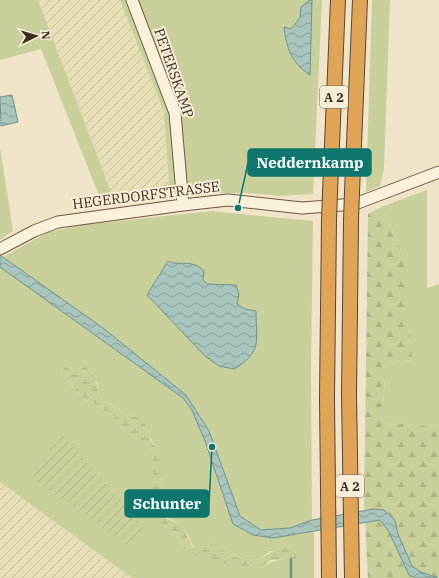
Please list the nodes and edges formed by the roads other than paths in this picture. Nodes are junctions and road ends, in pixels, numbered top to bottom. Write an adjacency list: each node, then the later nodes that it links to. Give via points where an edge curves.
1 (132, 0): 5 (street, PETERSKAMP, via 175,113)
2 (338, 0): 7 (highway, A 2, bridge, via 329,221 326,398)
3 (360, 0): 8 (highway, A 2, bridge, via 351,221 349,395)
4 (439, 172): 5 (street, HEGERDORFSTRASSE, via 369,200 340,206 302,208 228,200)
5 (183, 205): 6 (street, HEGERDORFSTRASSE, via 58,222)
6 (3, 247)
7 (330, 578)
8 (352, 578)

